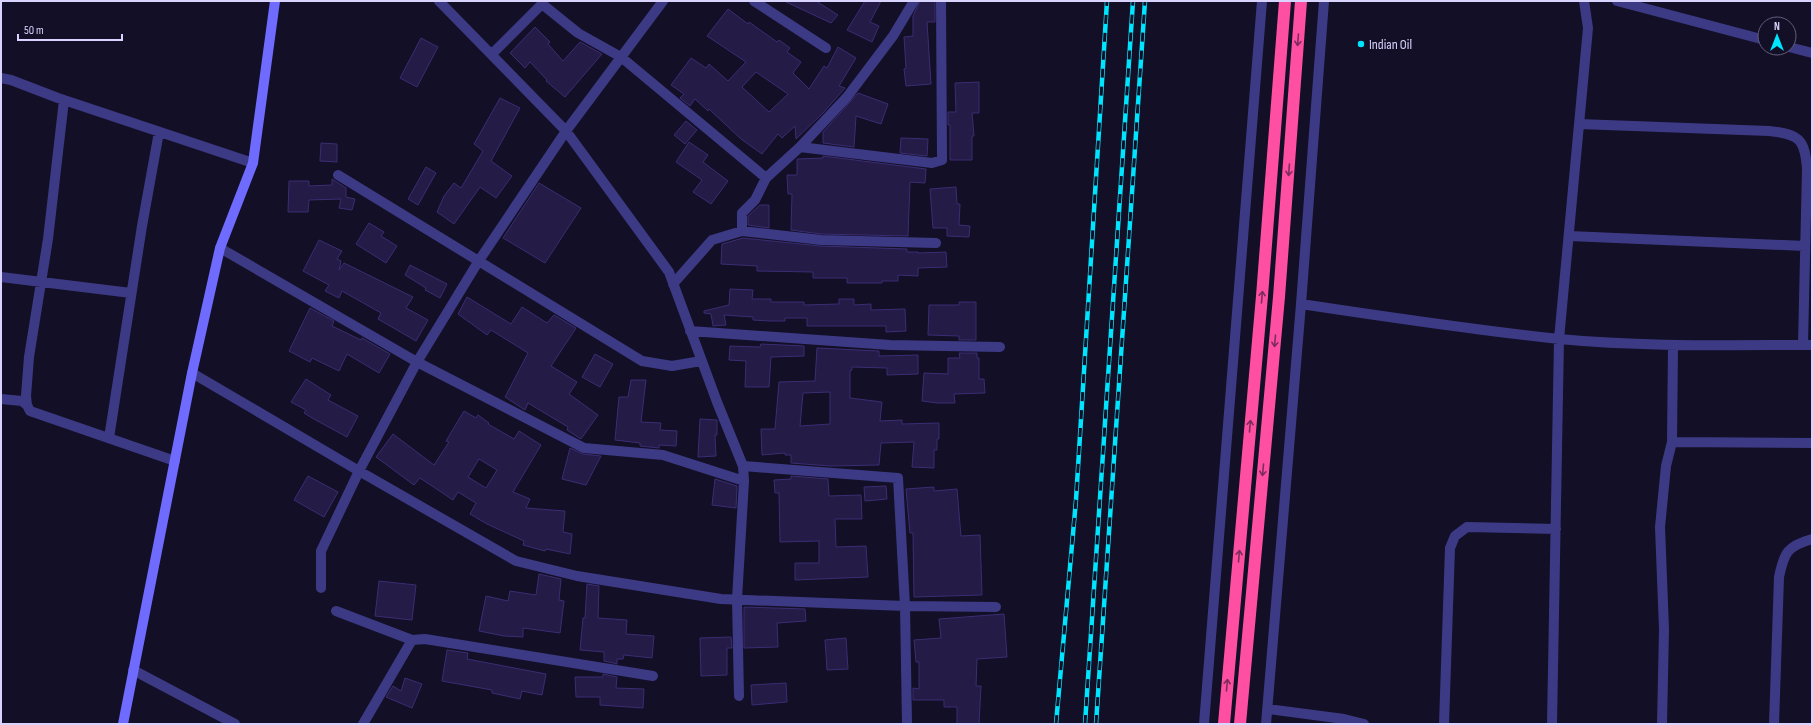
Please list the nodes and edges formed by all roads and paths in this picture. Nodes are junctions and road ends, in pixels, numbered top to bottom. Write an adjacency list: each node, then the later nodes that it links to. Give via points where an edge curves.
1 (275, 1): 26 (main road)
2 (439, 1): 18 (street)
3 (663, 1): 19 (street)
4 (754, 1): 15 (street)
5 (914, 1): 25 (street, via 893,36 847,97)
6 (942, 1): 25 (street, via 942,160 932,163)
7 (1262, 1): 73 (street)
8 (1285, 1): 74 (highway, one-way to 8)
9 (1301, 1): 75 (highway, one-way to 75, via 1279,297)
10 (1324, 1): 39 (street)
11 (1584, 1): 22 (street, via 1588,28)
12 (1617, 1): 14 (street)
13 (543, 2): 18 (street); 19 (street, via 578,33)
14 (1757, 38)
15 (826, 48)
16 (1797, 49): 17 (street)
17 (1812, 53)
18 (492, 54): 23 (street)
19 (621, 57): 23 (street); 28 (street)
20 (1, 78): 21 (street)
21 (64, 100): 24 (street); 36 (street)
22 (1579, 124): 30 (street); 32 (street, via 1769,131 1787,133 1799,138 1804,147 1807,169)
23 (566, 131): 34 (street); 37 (street, via 669,272)
24 (159, 132): 26 (street); 38 (street)
25 (800, 147): 28 (street)
26 (253, 163): 33 (main road)
27 (338, 175): 34 (street)
28 (766, 178): 29 (street, via 756,200 742,213)
29 (742, 231): 31 (street, via 821,240); 37 (street, via 712,240)
30 (1569, 236): 32 (street); 41 (street)
31 (936, 243)
32 (1805, 246): 42 (street)
33 (220, 248): 46 (street); 47 (main road)
34 (478, 262): 45 (street, via 642,362 672,366); 46 (street)
35 (1, 277): 36 (street)
36 (41, 282): 38 (street); 49 (street, via 29,357)
37 (673, 284): 40 (street)
38 (131, 294): 50 (street)
39 (1302, 304): 41 (street, via 1416,322); 68 (street)
40 (690, 331): 44 (street, via 890,345); 45 (street)
41 (1559, 339): 43 (street); 57 (street)
42 (1807, 345): 43 (street)
43 (1673, 346): 51 (street)
44 (1000, 347)
45 (701, 360): 54 (street)
46 (417, 362): 55 (street); 56 (street, via 584,448 663,455)
47 (192, 372): 53 (main road); 55 (street)
48 (1, 399): 49 (street, via 22,401)
49 (27, 405): 50 (street, via 30,411)
50 (109, 438): 53 (street)
51 (1672, 442): 52 (street); 80 (street, via 1666,466 1660,527 1664,629)
52 (1812, 443)
53 (175, 461): 65 (main road)
54 (743, 466): 56 (street); 61 (street, via 898,478)
55 (359, 471): 59 (street, via 321,551); 60 (street, via 516,561 577,576 721,599)
56 (744, 481): 60 (street)
57 (1556, 529): 78 (street, via 1467,527 1455,536 1450,548); 79 (street)
58 (1812, 539): 81 (street, via 1796,544 1782,561 1779,577)
59 (321, 588)
60 (737, 599): 61 (street); 67 (street)
61 (905, 606): 62 (street); 72 (street)
62 (996, 607)
63 (336, 611): 64 (street)
64 (412, 640): 66 (street, via 426,639); 71 (street)
65 (133, 670): 69 (main road); 70 (street)
66 (653, 676)
67 (739, 696)
68 (1268, 709): 76 (street); 77 (street)
69 (123, 724)
70 (235, 724)
71 (363, 724)
72 (907, 724)
73 (1204, 724)
74 (1224, 724)
75 (1240, 724)
76 (1266, 724)
77 (1364, 724)
78 (1444, 724)
79 (1552, 724)
80 (1662, 724)
81 (1774, 724)

